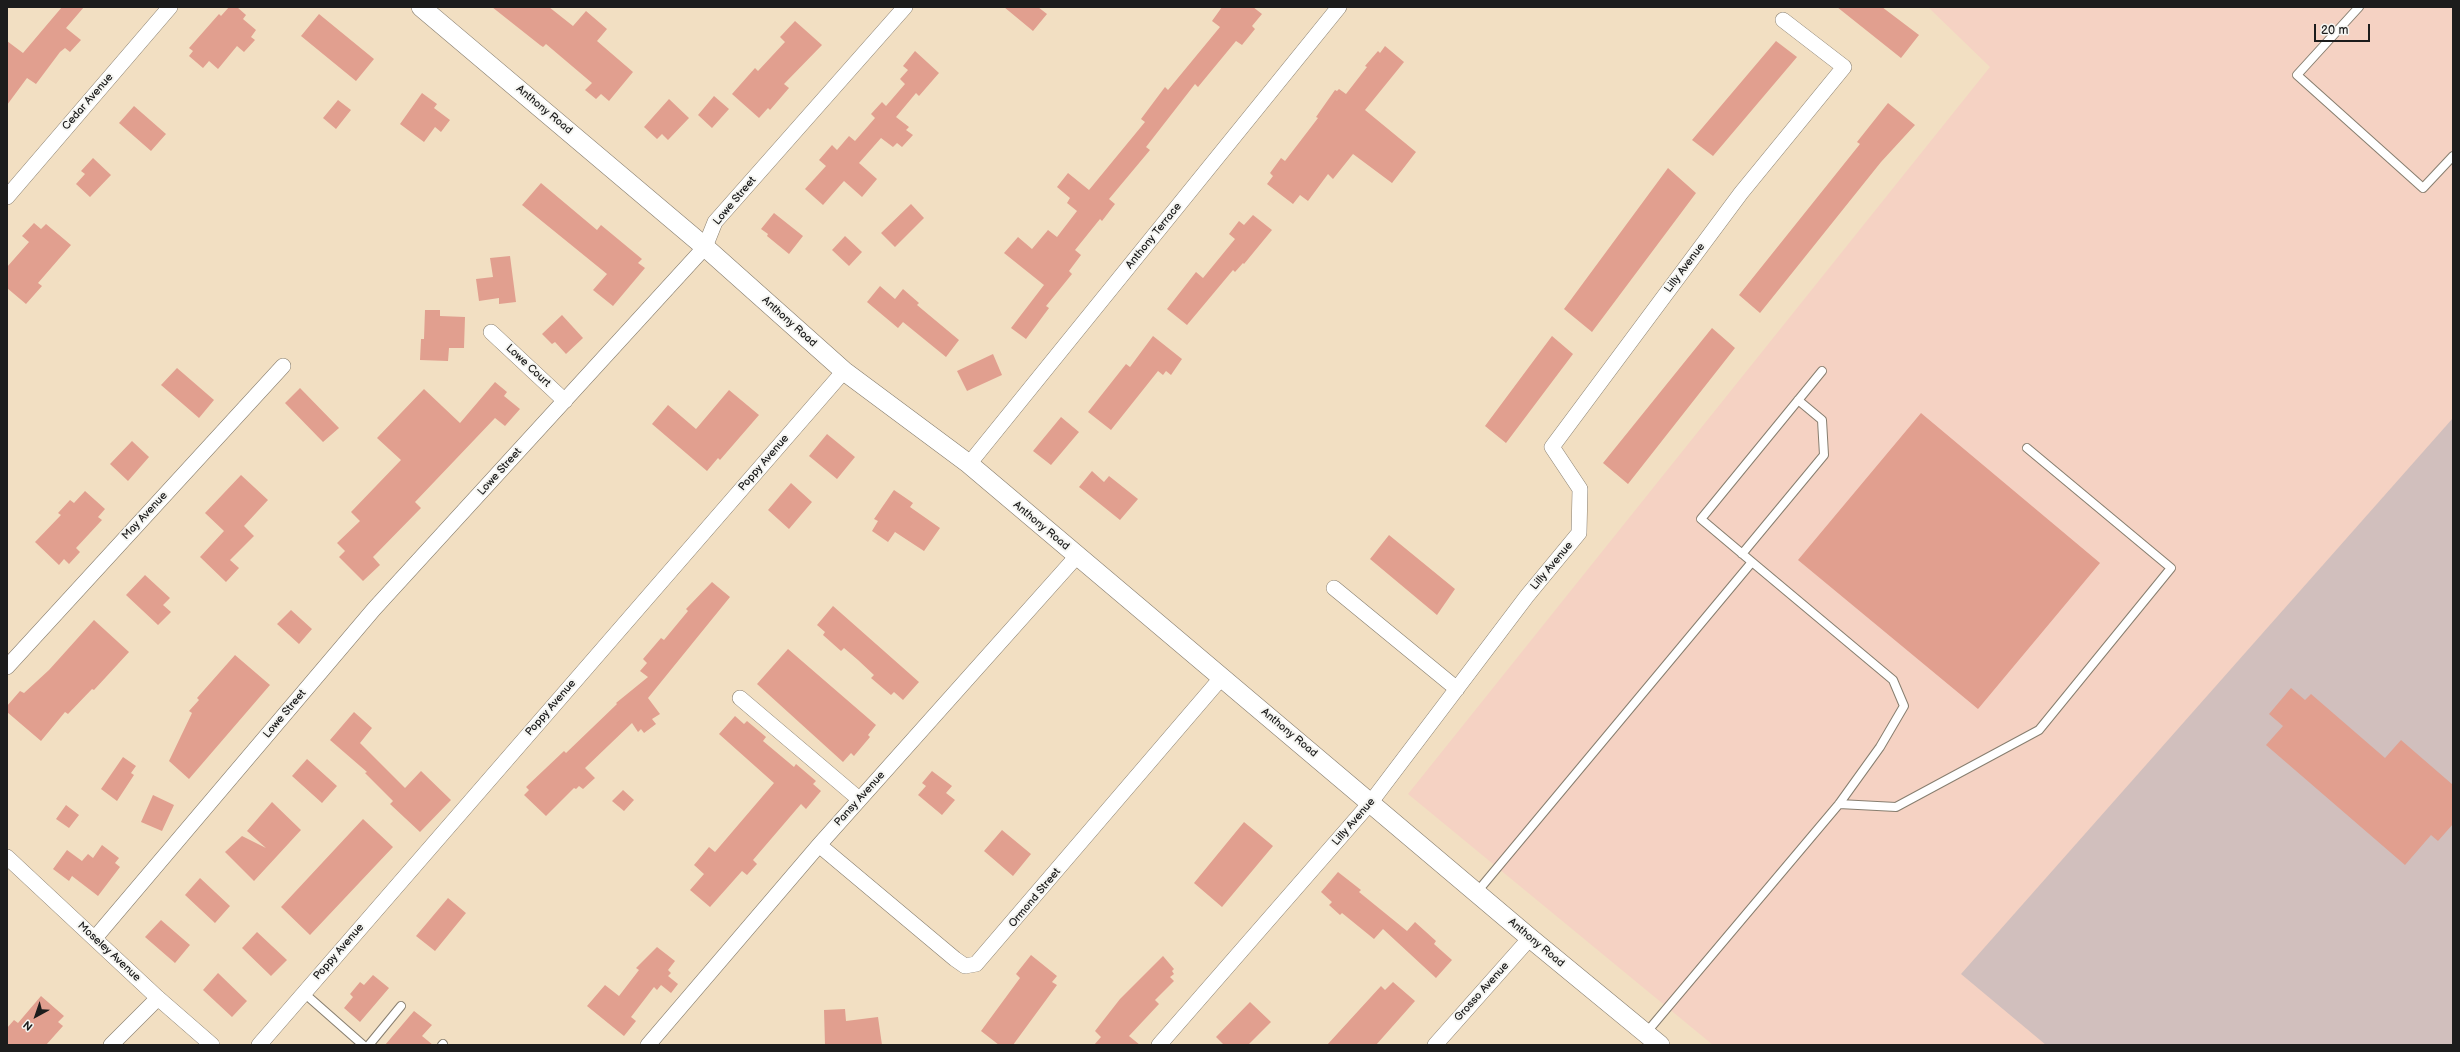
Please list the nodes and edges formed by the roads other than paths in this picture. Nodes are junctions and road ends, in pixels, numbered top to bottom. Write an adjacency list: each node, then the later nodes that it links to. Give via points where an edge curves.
1 (170, 7): 8 (street, Cedar Avenue)
2 (421, 7): 9 (street, Anthony Road)
3 (905, 7): 9 (street, Lowe Street, via 715,222)
4 (1339, 7): 17 (street, Anthony Terrace)
5 (2359, 7): 7 (lane, via 2297,74 2423,188)
6 (1784, 20): 24 (street, Lilly Avenue, via 1844,67 1741,193 1552,447 1580,489 1579,533 1527,596)
7 (2453, 156)
8 (7, 197)
9 (705, 247): 12 (street, Anthony Road); 15 (street, Lowe Street)
10 (491, 332): 15 (street, Lowe Court)
11 (283, 366): 22 (street, May Avenue)
12 (844, 371): 17 (street, Anthony Road); 34 (street, Poppy Avenue)
13 (1822, 371): 14 (lane)
14 (1798, 400): 18 (lane, via 1822,420 1824,455); 18 (lane, via 1701,518)
15 (565, 401): 32 (street, Lowe Street, via 374,609)
16 (2027, 448): 28 (lane, via 2171,568 2039,730 1896,807)
17 (968, 464): 19 (street, Anthony Road)
18 (1742, 554): 20 (lane)
19 (1077, 556): 23 (street, Anthony Road); 26 (street, Pansy Avenue)
20 (1752, 562): 28 (lane, via 1893,680 1904,706 1880,747); 31 (lane)
21 (1334, 588): 24 (street)
22 (7, 667)
23 (1222, 677): 27 (street, Anthony Road); 29 (street, Ormond Street, via 976,964 965,966 955,959)
24 (1457, 689): 27 (street, Lilly Avenue)
25 (740, 698): 26 (street)
26 (860, 800): 29 (street, Pansy Avenue)
27 (1371, 802): 31 (street, Anthony Road); 44 (street, Lilly Avenue)
28 (1839, 804): 37 (lane)
29 (819, 845): 43 (street, Pansy Avenue)
30 (7, 857): 32 (street, Moseley Avenue)
31 (1477, 892): 33 (street, Anthony Road)
32 (95, 938): 35 (street, Moseley Avenue)
33 (1530, 938): 37 (street, Anthony Road); 45 (street, Grosso Avenue)
34 (304, 993): 40 (street, Poppy Avenue); 41 (lane)
35 (158, 998): 38 (street); 39 (street, Moseley Avenue)
36 (401, 1006): 42 (lane)
37 (1653, 1039)
38 (111, 1045)
39 (212, 1045)
40 (259, 1045)
41 (363, 1045)
42 (369, 1045)
43 (648, 1045)
44 (1159, 1045)
45 (1434, 1045)

